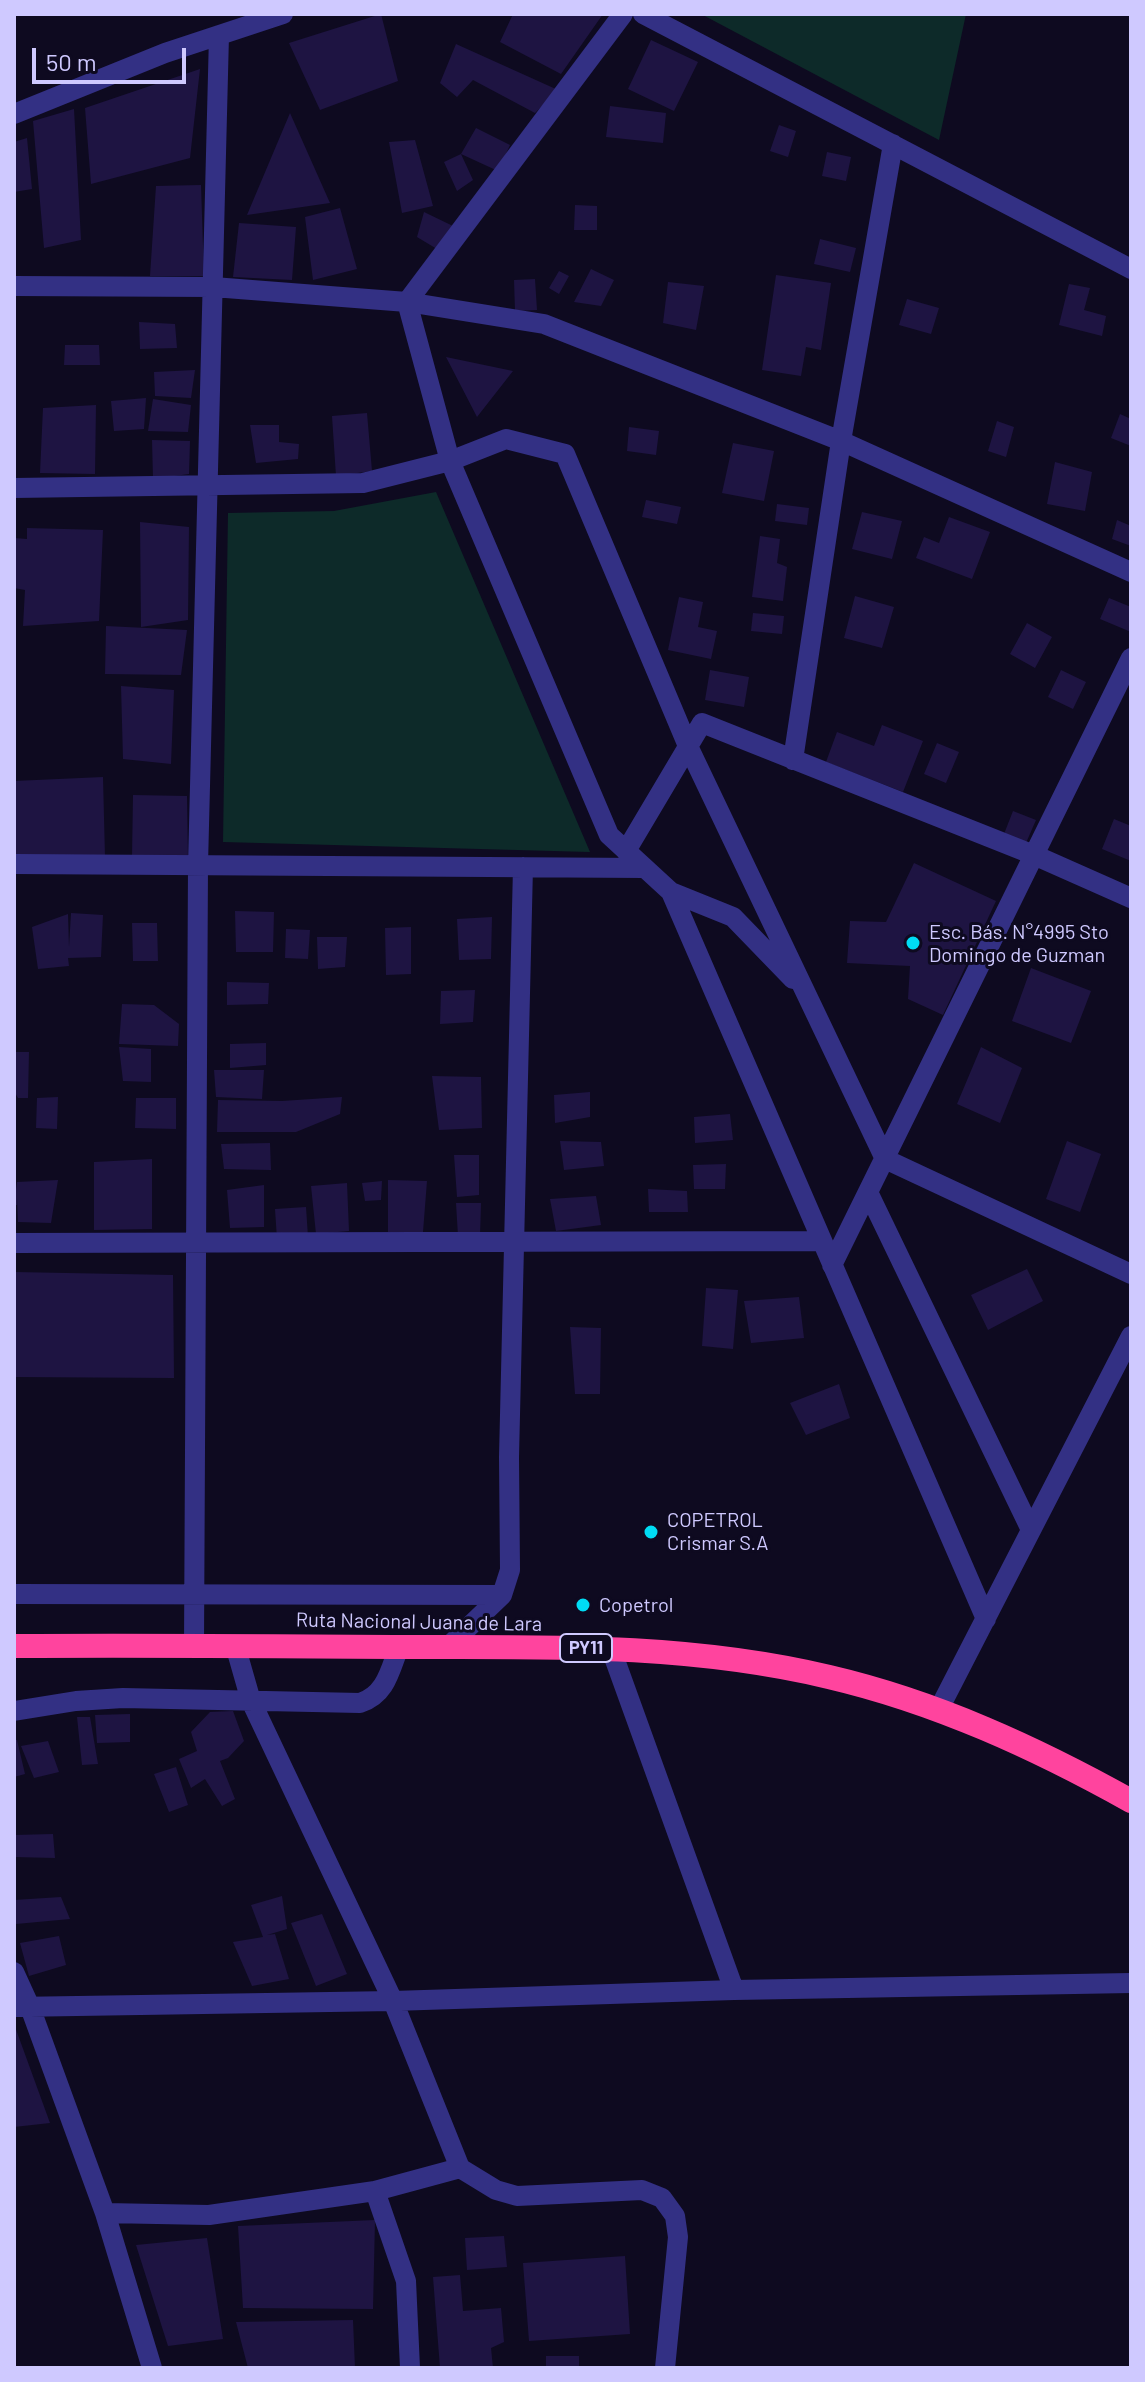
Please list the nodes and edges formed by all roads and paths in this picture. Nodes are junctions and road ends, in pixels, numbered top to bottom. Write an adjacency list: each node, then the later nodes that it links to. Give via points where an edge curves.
1 (283, 14): 4 (street)
2 (623, 14): 11 (street)
3 (643, 14): 7 (street)
4 (243, 20): 5 (street)
5 (219, 35): 6 (street); 10 (street)
6 (14, 114)
7 (893, 144): 8 (street); 12 (street)
8 (1131, 269)
9 (14, 286): 10 (street)
10 (213, 287): 11 (street); 14 (street)
11 (407, 302): 12 (street, via 544,324); 13 (street)
12 (841, 441): 16 (street); 19 (street)
13 (450, 461): 14 (street, via 363,483); 18 (street, via 506,439 565,454); 20 (street, via 609,835)
14 (208, 487): 15 (street); 23 (street)
15 (14, 488)
16 (1131, 572)
17 (1131, 658): 21 (street)
18 (688, 746): 19 (street, via 702,723); 20 (street); 28 (street)
19 (793, 760): 21 (street)
20 (626, 851): 25 (street)
21 (1034, 855): 27 (street); 29 (street)
22 (14, 864): 23 (street)
23 (198, 865): 24 (street); 33 (street)
24 (523, 867): 25 (street); 31 (street)
25 (644, 868): 26 (street)
26 (671, 892): 28 (street, via 733,917); 32 (street)
27 (1131, 898)
28 (804, 990): 29 (street)
29 (885, 1159): 30 (street); 36 (street)
30 (868, 1192): 35 (street); 38 (street)
31 (514, 1241): 32 (street); 33 (street); 41 (street, via 510,1570)
32 (822, 1241): 35 (street)
33 (196, 1242): 34 (street); 40 (street)
34 (14, 1243)
35 (832, 1265): 42 (street)
36 (1131, 1274)
37 (1131, 1336): 38 (street)
38 (1031, 1530): 42 (street)
39 (14, 1594): 40 (street)
40 (194, 1595): 41 (street); 43 (street)
41 (502, 1595): 45 (street)
42 (986, 1619): 50 (street)
43 (194, 1645): 44 (highway, Ruta Nacional Juana de Lara / PY11); 46 (highway, Ruta Nacional Juana de Lara / PY11)
44 (235, 1645): 47 (highway, Ruta Nacional Juana de Lara / PY11); 49 (street)
45 (450, 1645): 47 (highway, Ruta Nacional Juana de Lara / PY11); 48 (highway, Ruta Nacional Juana de Lara / PY11)
46 (14, 1646)
47 (399, 1647): 49 (street, via 383,1689 370,1700)
48 (611, 1649): 50 (highway, Ruta Nacional Juana de Lara / PY11, via 724,1657 830,1677); 55 (street)
49 (251, 1701): 51 (street, via 123,1698); 56 (street)
50 (939, 1709): 52 (highway, Ruta Nacional Juana de Lara / PY11, via 1059,1761)
51 (14, 1711)
52 (1131, 1801)
53 (14, 1972): 57 (street)
54 (1131, 1983): 55 (street)
55 (734, 1990): 56 (street)
56 (393, 2001): 57 (street); 58 (street)
57 (22, 2007): 60 (street)
58 (460, 2168): 59 (street); 63 (street, via 517,2196 642,2190 662,2198 675,2216 678,2237)
59 (375, 2191): 60 (street, via 209,2215); 62 (street, via 406,2281)
60 (105, 2213): 61 (street)
61 (152, 2368)
62 (410, 2368)
63 (665, 2368)

